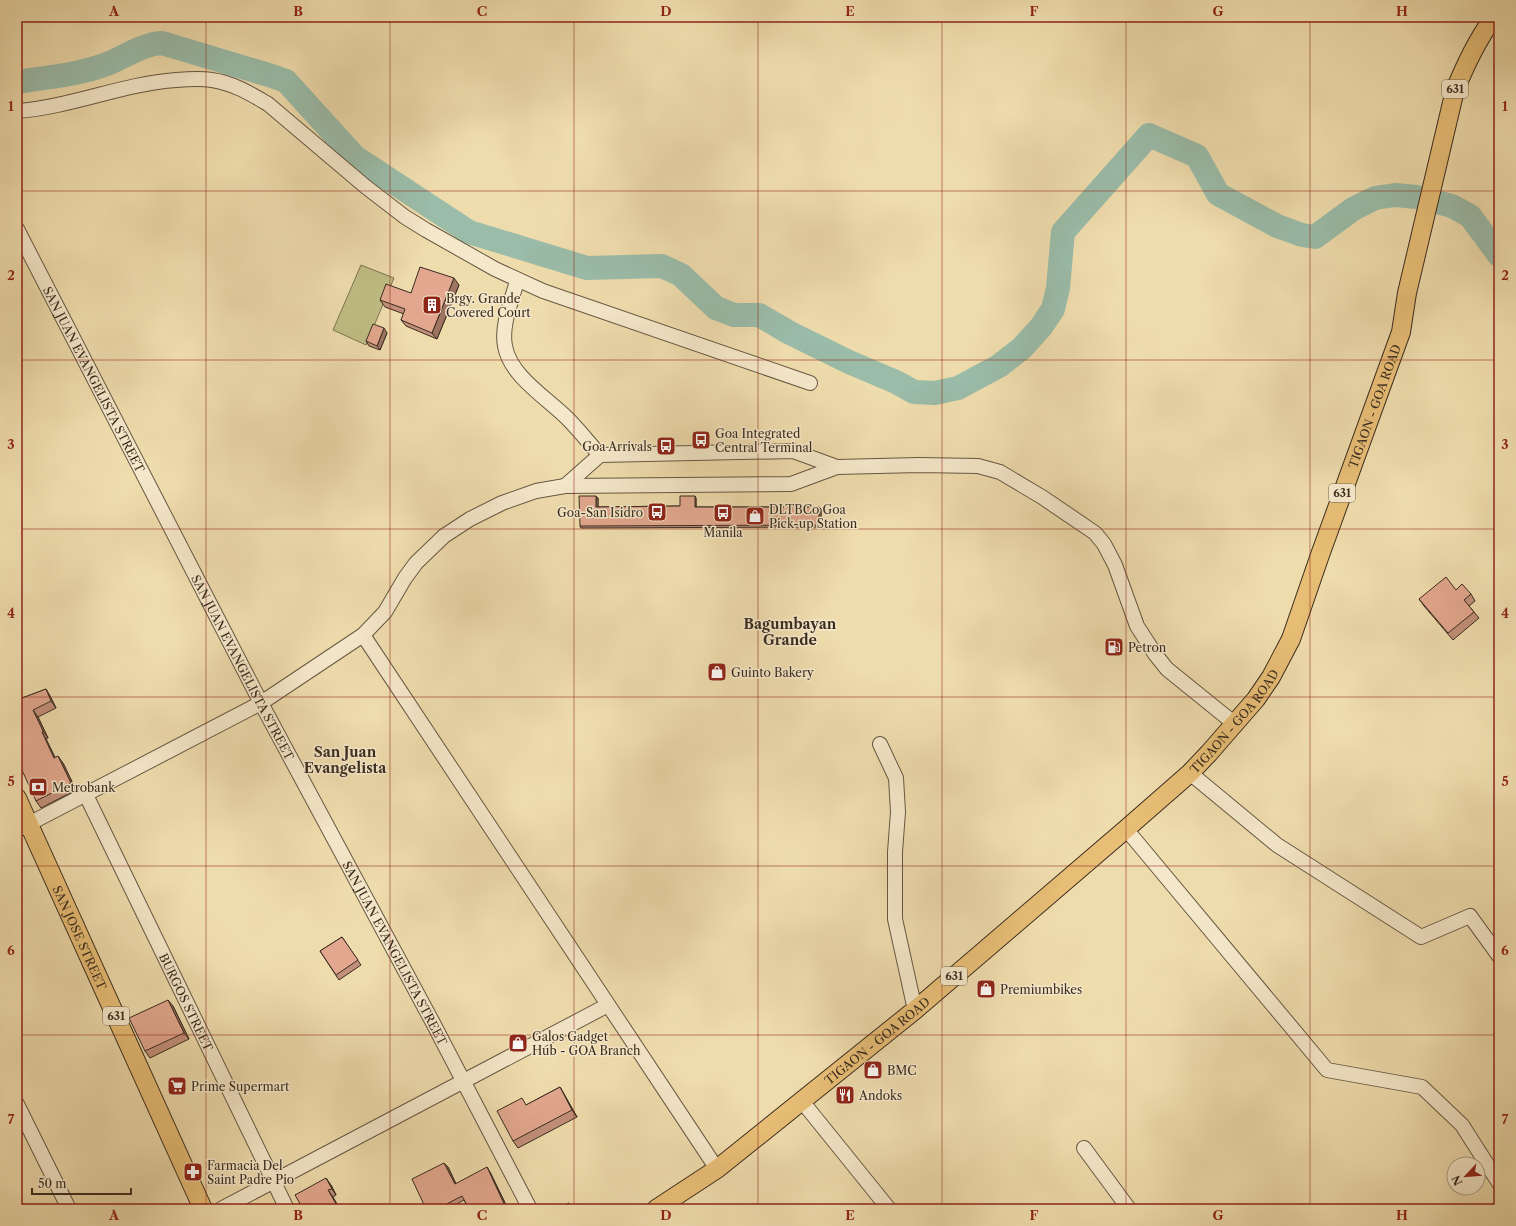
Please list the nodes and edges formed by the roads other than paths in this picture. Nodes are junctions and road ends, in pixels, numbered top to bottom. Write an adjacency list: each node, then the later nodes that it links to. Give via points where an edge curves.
1 (1494, 17): 11 (main road, TIGAON - GOA ROAD / 631, via 1482,33 1455,90 1407,293 1401,332 1291,639 1256,699)
2 (17, 111): 4 (street, via 68,103 154,81 198,78 231,85 268,104 405,217)
3 (17, 229): 10 (street, SAN JUAN EVANGELISTA STREET)
4 (517, 281): 5 (street); 6 (street, via 505,333 508,356 524,378 567,418)
5 (810, 383)
6 (600, 455): 7 (street, via 793,451); 8 (street)
7 (837, 467): 8 (street, via 791,484); 11 (street, via 978,466 1000,472 1036,494 1095,533 1115,565 1137,626 1155,654 1167,669)
8 (565, 486): 9 (street, via 536,491 502,503 444,536 416,563 385,612)
9 (363, 636): 10 (street); 19 (street)
10 (262, 703): 14 (street); 21 (street, SAN JUAN EVANGELISTA STREET)
11 (1235, 724): 13 (main road, TIGAON - GOA ROAD / 631)
12 (880, 744): 20 (street, via 896,778 898,812 895,919)
13 (1190, 773): 17 (main road, TIGAON - GOA ROAD / 631); 18 (street, via 1277,845 1421,937 1470,916)
14 (86, 795): 16 (street); 26 (street, BURGOS STREET)
15 (17, 798): 16 (main road, SAN JOSE STREET / 631)
16 (23, 827): 29 (main road, SAN JOSE STREET / 631)
17 (1126, 829): 20 (main road, TIGAON - GOA ROAD / 631); 27 (street, via 1328,1070 1422,1087 1462,1125)
18 (1499, 956)
19 (608, 1005): 21 (street); 25 (street)
20 (915, 1010): 22 (main road, TIGAON - GOA ROAD / 631)
21 (464, 1082): 26 (street); 32 (street, SAN JUAN EVANGELISTA STREET)
22 (802, 1100): 25 (main road, TIGAON - GOA ROAD / 631); 34 (street)
23 (17, 1104): 28 (street)
24 (1084, 1148): 35 (street)
25 (718, 1169): 33 (main road, TIGAON - GOA ROAD / 631)
26 (273, 1181): 30 (street); 31 (street, BURGOS STREET)
27 (1499, 1183)
28 (69, 1209)
29 (203, 1209)
30 (221, 1209)
31 (287, 1209)
32 (530, 1209)
33 (656, 1209)
34 (889, 1209)
35 (1129, 1209)

